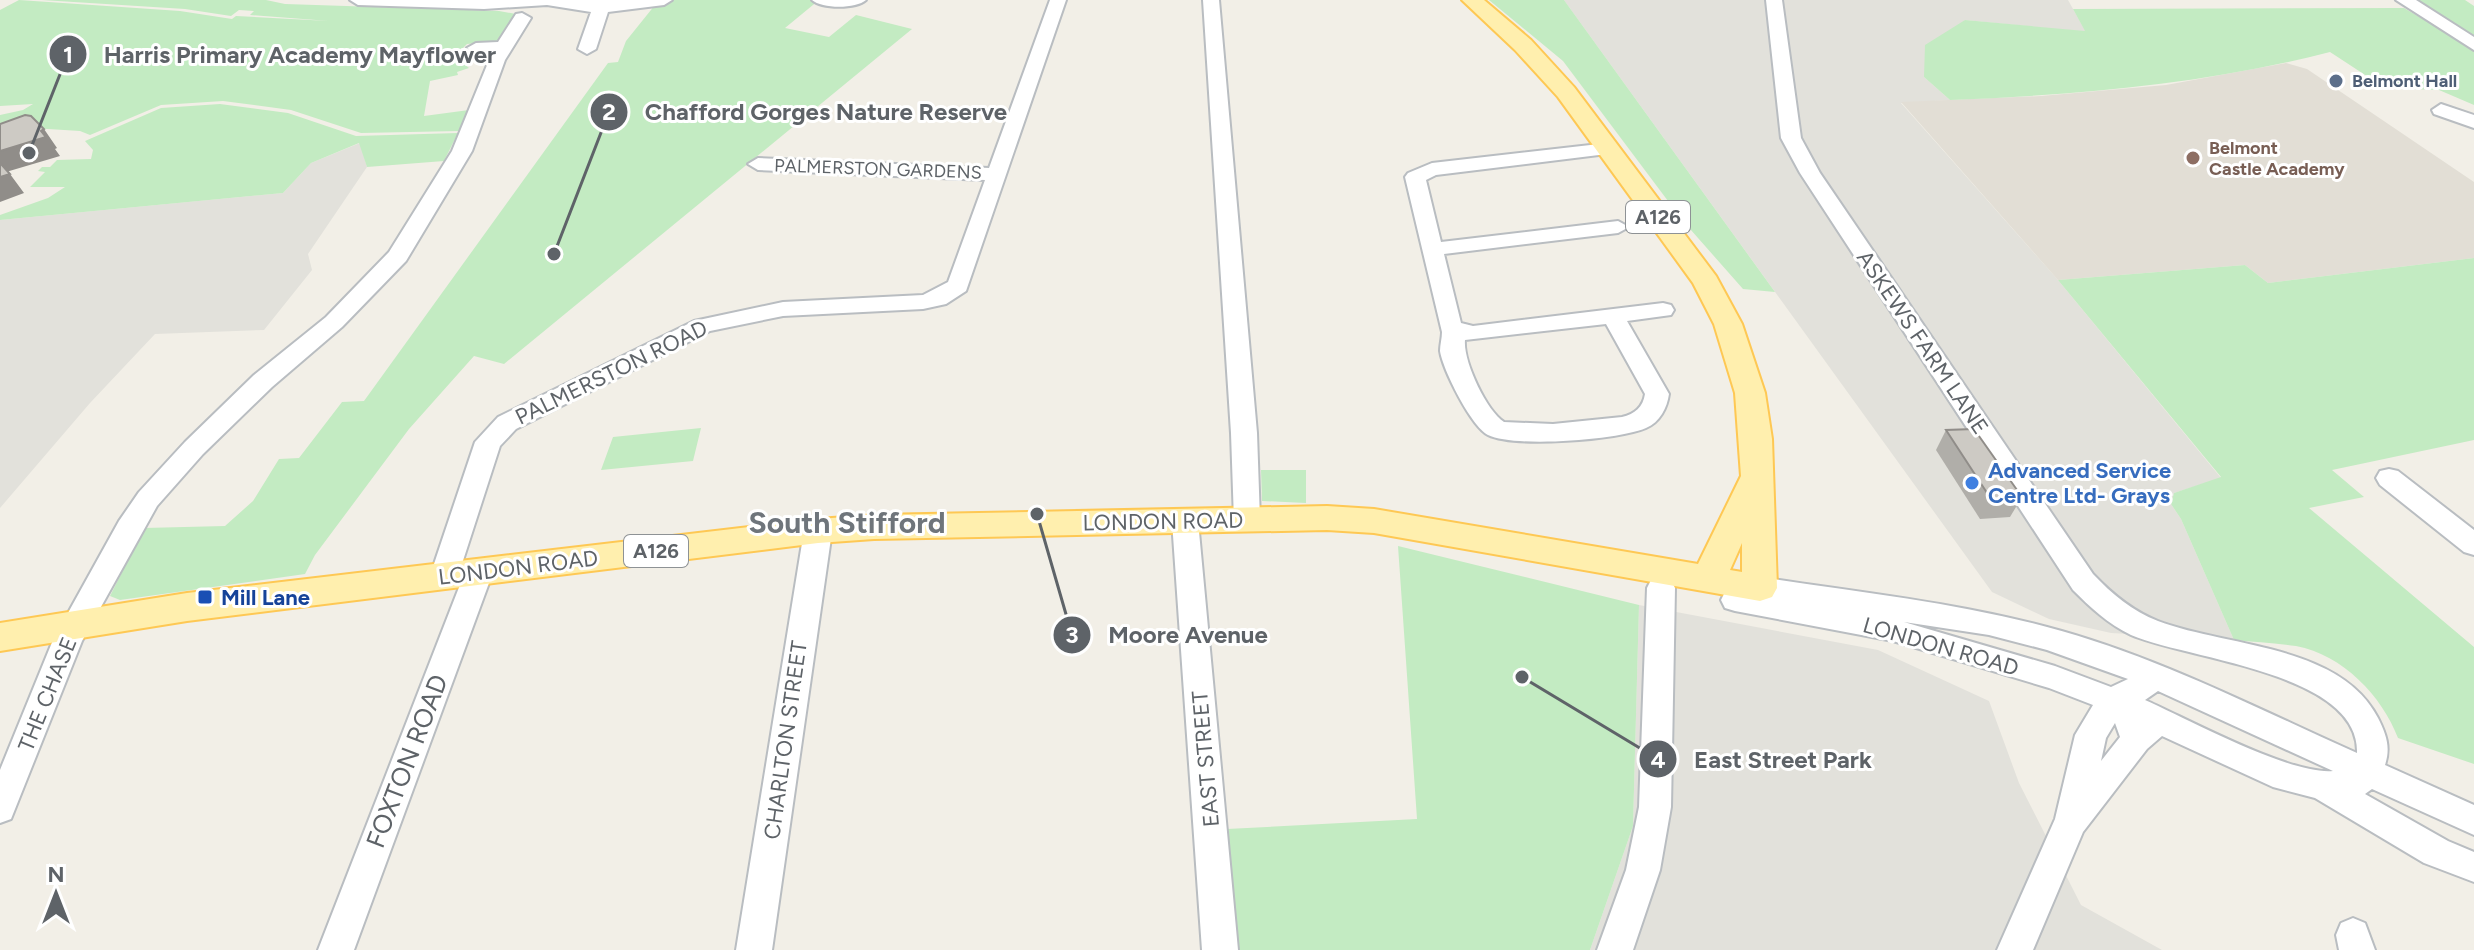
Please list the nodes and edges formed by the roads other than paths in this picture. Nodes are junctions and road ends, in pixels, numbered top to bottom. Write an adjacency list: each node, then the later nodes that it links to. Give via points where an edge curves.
1 (358, 0): 2 (street)
2 (548, 0): 11 (street)
3 (664, 0): 11 (street)
4 (820, 0): 10 (street)
5 (1058, 0): 21 (street, PALMERSTON ROAD)
6 (1211, 0): 29 (street)
7 (1472, 0): 19 (main road, A126, via 1537,60)
8 (1774, 0): 43 (street, ASKEWS FARM LANE, via 1791,138 2083,582 2109,610 2153,631 2337,688 2353,702)
9 (2404, 0): 13 (street)
10 (853, 1)
11 (601, 9): 16 (street)
12 (522, 18): 14 (street)
13 (2474, 45)
14 (504, 47): 15 (street); 38 (street, via 462,151 398,256 334,322 240,403 148,499)
15 (476, 48)
16 (587, 49)
17 (2441, 110): 18 (street)
18 (2474, 122)
19 (1608, 149): 23 (street, via 1418,173 1414,183); 28 (main road, A126, via 1706,282 1728,324 1750,393)
20 (758, 164): 21 (street, PALMERSTON GARDENS)
21 (998, 174): 34 (street, PALMERSTON ROAD, via 951,293 923,302 729,317 496,431)
22 (1618, 227): 23 (street)
23 (1433, 249): 26 (street)
24 (1663, 310): 25 (street)
25 (1614, 318): 26 (street, via 1473,333); 26 (street, via 1657,394 1655,406 1634,423 1553,433 1505,431 1488,423 1452,351)
26 (1454, 330)
27 (2389, 478): 32 (street)
28 (1755, 480): 36 (main road, A126); 36 (main road, A126)
29 (1247, 520): 30 (main road, LONDON ROAD / A126); 35 (main road, LONDON ROAD / A126, via 1374,521 1493,552)
30 (1185, 521): 31 (main road, LONDON ROAD / A126); 55 (street, EAST STREET)
31 (818, 531): 33 (main road, LONDON ROAD / A126); 54 (street, CHARLTON STREET)
32 (2474, 545)
33 (479, 572): 34 (main road, LONDON ROAD / A126); 53 (street, FOXTON ROAD)
34 (444, 576): 38 (main road, LONDON ROAD / A126)
35 (1651, 577): 36 (main road, LONDON ROAD / A126); 56 (street, via 1655,807 1643,870)
36 (1734, 589): 37 (street, LONDON ROAD); 41 (street, LONDON ROAD)
37 (1906, 609): 40 (street, LONDON ROAD, via 2050,639); 42 (street, via 2070,662 2112,690)
38 (76, 624): 39 (main road, LONDON ROAD / A126); 49 (street, THE CHASE)
39 (0, 637)
40 (2156, 677): 42 (street); 46 (street, LONDON ROAD)
41 (2055, 678): 42 (street, LONDON ROAD); 45 (street, via 2087,712)
42 (2123, 704): 44 (street); 45 (street, via 2108,707)
43 (2368, 729): 46 (street, via 2343,746); 47 (street, via 2373,756)
44 (2149, 731): 48 (street); 51 (street)
45 (2091, 735): 51 (street)
46 (2295, 738): 47 (street, LONDON ROAD)
47 (2366, 771): 48 (street, via 2352,785); 50 (street, LONDON ROAD)
48 (2322, 786): 52 (street, via 2415,841)
49 (4, 792)
50 (2474, 820)
51 (2070, 823): 57 (street)
52 (2474, 867)
53 (336, 950)
54 (754, 950)
55 (1220, 950)
56 (1615, 950)
57 (2015, 950)

